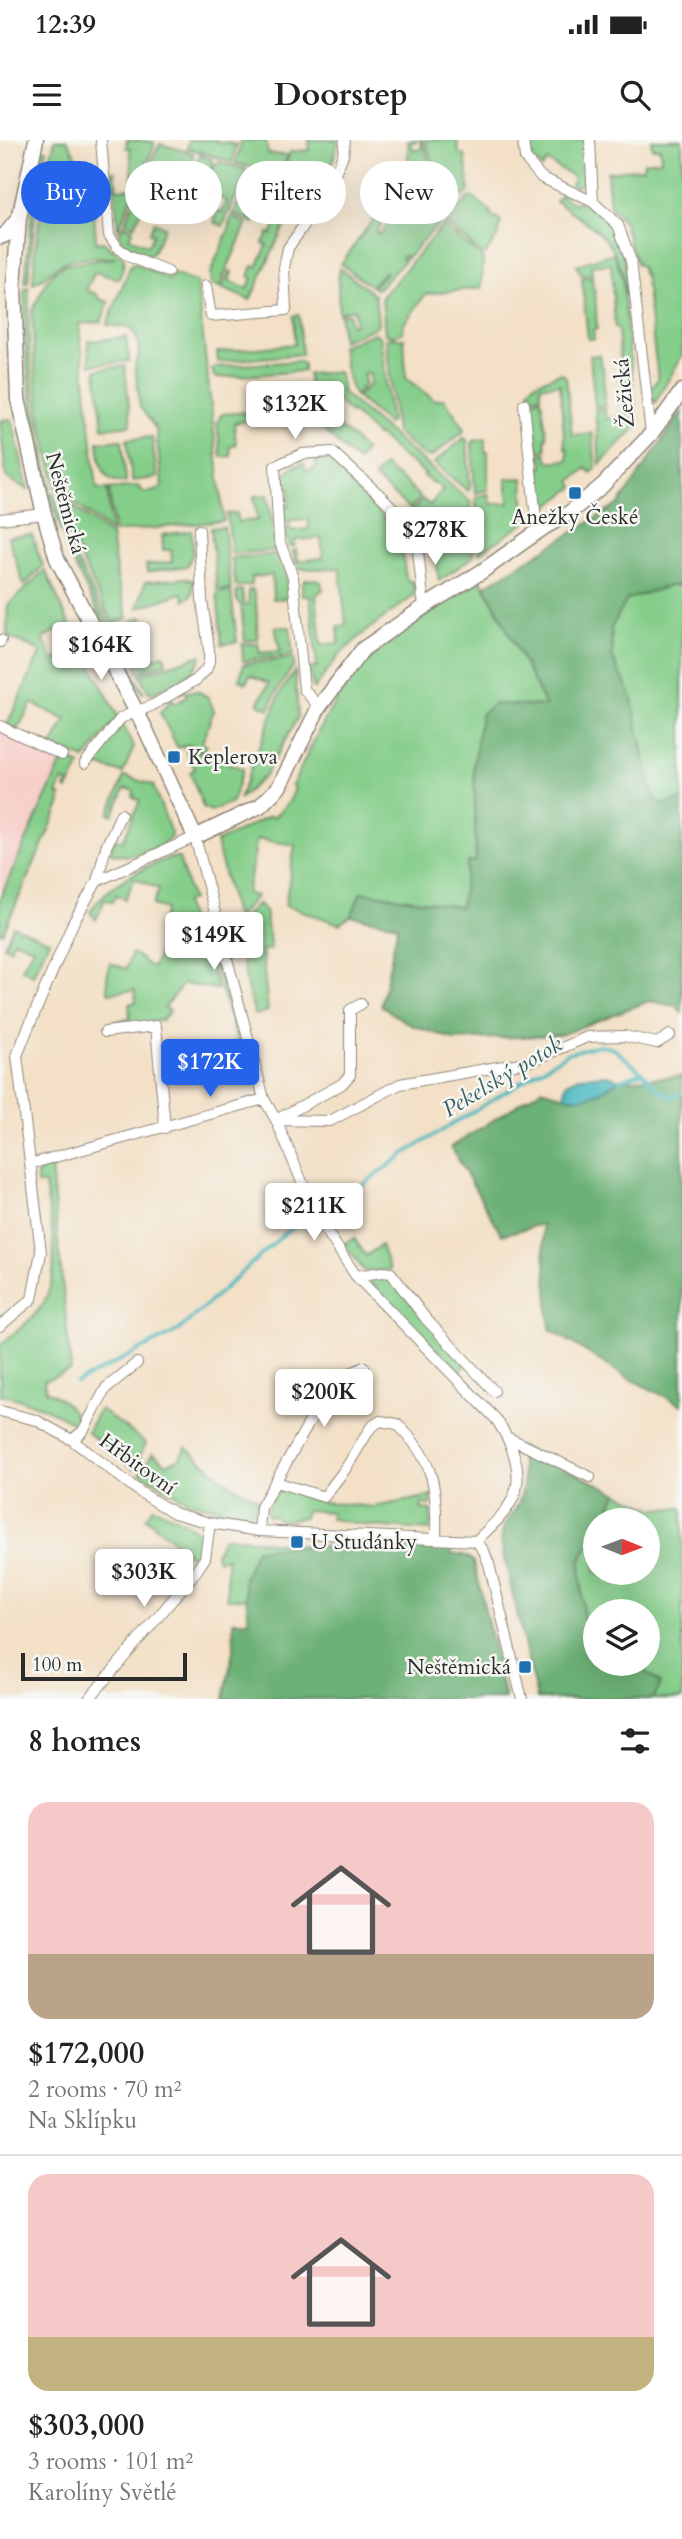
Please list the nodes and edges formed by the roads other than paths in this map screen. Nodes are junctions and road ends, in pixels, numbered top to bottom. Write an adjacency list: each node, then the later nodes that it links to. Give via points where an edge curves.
1 (37, 140): 7 (street, Neštěmická)
2 (101, 140): 13 (street, via 109,235 128,256)
3 (345, 140): 15 (street, via 328,191 288,248 286,310 211,316)
4 (523, 140): 6 (street, Žežická, via 525,158 541,177)
5 (590, 140): 6 (street)
6 (593, 202): 18 (street, Žežická, via 618,225 631,261)
7 (19, 218): 8 (street); 10 (street, Neštěmická)
8 (0, 237)
9 (0, 245): 10 (street)
10 (16, 250): 11 (street); 14 (street, Neštěmická)
11 (0, 256)
12 (0, 270): 14 (street)
13 (168, 272)
14 (14, 280): 19 (street, Neštěmická, via 18,399)
15 (206, 286)
16 (682, 391): 18 (street)
17 (524, 404): 21 (street, via 536,519)
18 (651, 434): 21 (street, Žežická, via 603,485)
19 (44, 514): 20 (street); 25 (street, Neštěmická, via 57,559)
20 (0, 519)
21 (543, 528): 23 (street, Žežická)
22 (199, 530): 25 (street, via 209,662 196,680)
23 (424, 607): 24 (street, Žežická, via 363,649); 24 (street, via 416,532 383,498 332,452 302,454 275,466 279,540 293,577 304,689)
24 (319, 707): 30 (street, Žežická, via 279,787 260,806)
25 (136, 712): 28 (street, via 121,718); 30 (street, Neštěmická)
26 (0, 726): 27 (street)
27 (62, 755)
28 (85, 763)
29 (121, 814): 31 (street)
30 (195, 837): 31 (street); 35 (street, Neštěmická)
31 (97, 881): 38 (street, via 17,1056)
32 (360, 1004): 36 (street, via 351,1010 350,1075 342,1084)
33 (105, 1032): 37 (street, via 156,1026)
34 (670, 1035): 36 (street, via 657,1043 624,1036 587,1037 532,1061 400,1084 330,1121)
35 (264, 1099): 36 (street, Neštěmická); 37 (street)
36 (276, 1120): 39 (street, Neštěmická, via 316,1214)
37 (165, 1128): 38 (street)
38 (30, 1164): 40 (street, via 41,1252 32,1299)
39 (356, 1276): 43 (street, via 391,1273 426,1319); 45 (street, Neštěmická, via 496,1419)
40 (3, 1319)
41 (137, 1363): 46 (street, via 106,1388 83,1432)
42 (364, 1367): 48 (street, via 329,1388)
43 (494, 1391)
44 (0, 1411): 46 (street, Hřbitovní, via 36,1420)
45 (509, 1438): 47 (street); 52 (street, Neštěmická, via 517,1475 513,1499)
46 (72, 1440): 49 (street, Hřbitovní, via 174,1513)
47 (590, 1477)
48 (276, 1482): 50 (street, via 261,1507); 51 (street, via 324,1497 371,1427 380,1421 397,1424 429,1464 437,1502)
49 (210, 1524): 50 (street, Hřbitovní); 53 (street, via 205,1558 195,1573)
50 (260, 1531): 51 (street, Hřbitovní)
51 (436, 1539): 52 (street, Hřbitovní)
52 (476, 1541): 54 (street, via 489,1563)
53 (89, 1699)
54 (522, 1699)

